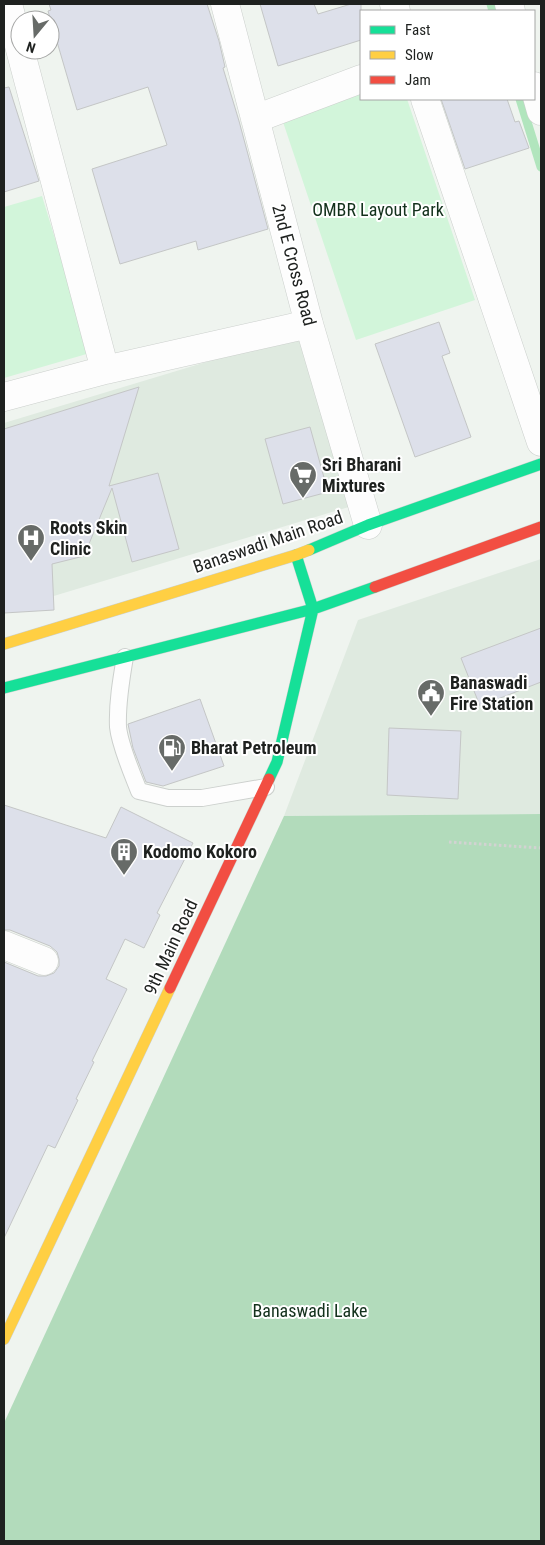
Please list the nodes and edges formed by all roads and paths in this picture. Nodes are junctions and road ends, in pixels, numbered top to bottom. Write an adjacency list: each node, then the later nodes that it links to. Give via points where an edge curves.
1 (8, 4): 9 (street)
2 (225, 4): 7 (street, 2nd E Cross Road)
3 (360, 79): 7 (street)
4 (535, 89): 6 (street)
5 (425, 100): 11 (street)
6 (541, 110)
7 (255, 120): 8 (street, 2nd E Cross Road)
8 (309, 324): 9 (street); 13 (street, 2nd E Cross Road)
9 (105, 370): 10 (street)
10 (4, 397)
11 (541, 442)
12 (541, 464): 13 (main road, Banaswadi Main Road)
13 (368, 525): 15 (main road, Banaswadi Main Road)
14 (541, 527): 16 (main road)
15 (296, 555): 16 (main road); 17 (main road, Banaswadi Main Road)
16 (313, 609): 18 (main road); 20 (main road, 9th Main Road, via 277,762)
17 (4, 644)
18 (125, 657): 19 (main road); 20 (lane, via 118,728 139,791 168,798 202,798)
19 (4, 688)
20 (266, 787): 25 (main road, 9th Main Road)
21 (449, 842): 22 (path)
22 (541, 848)
23 (4, 945): 24 (street)
24 (44, 961)
25 (4, 1339)

